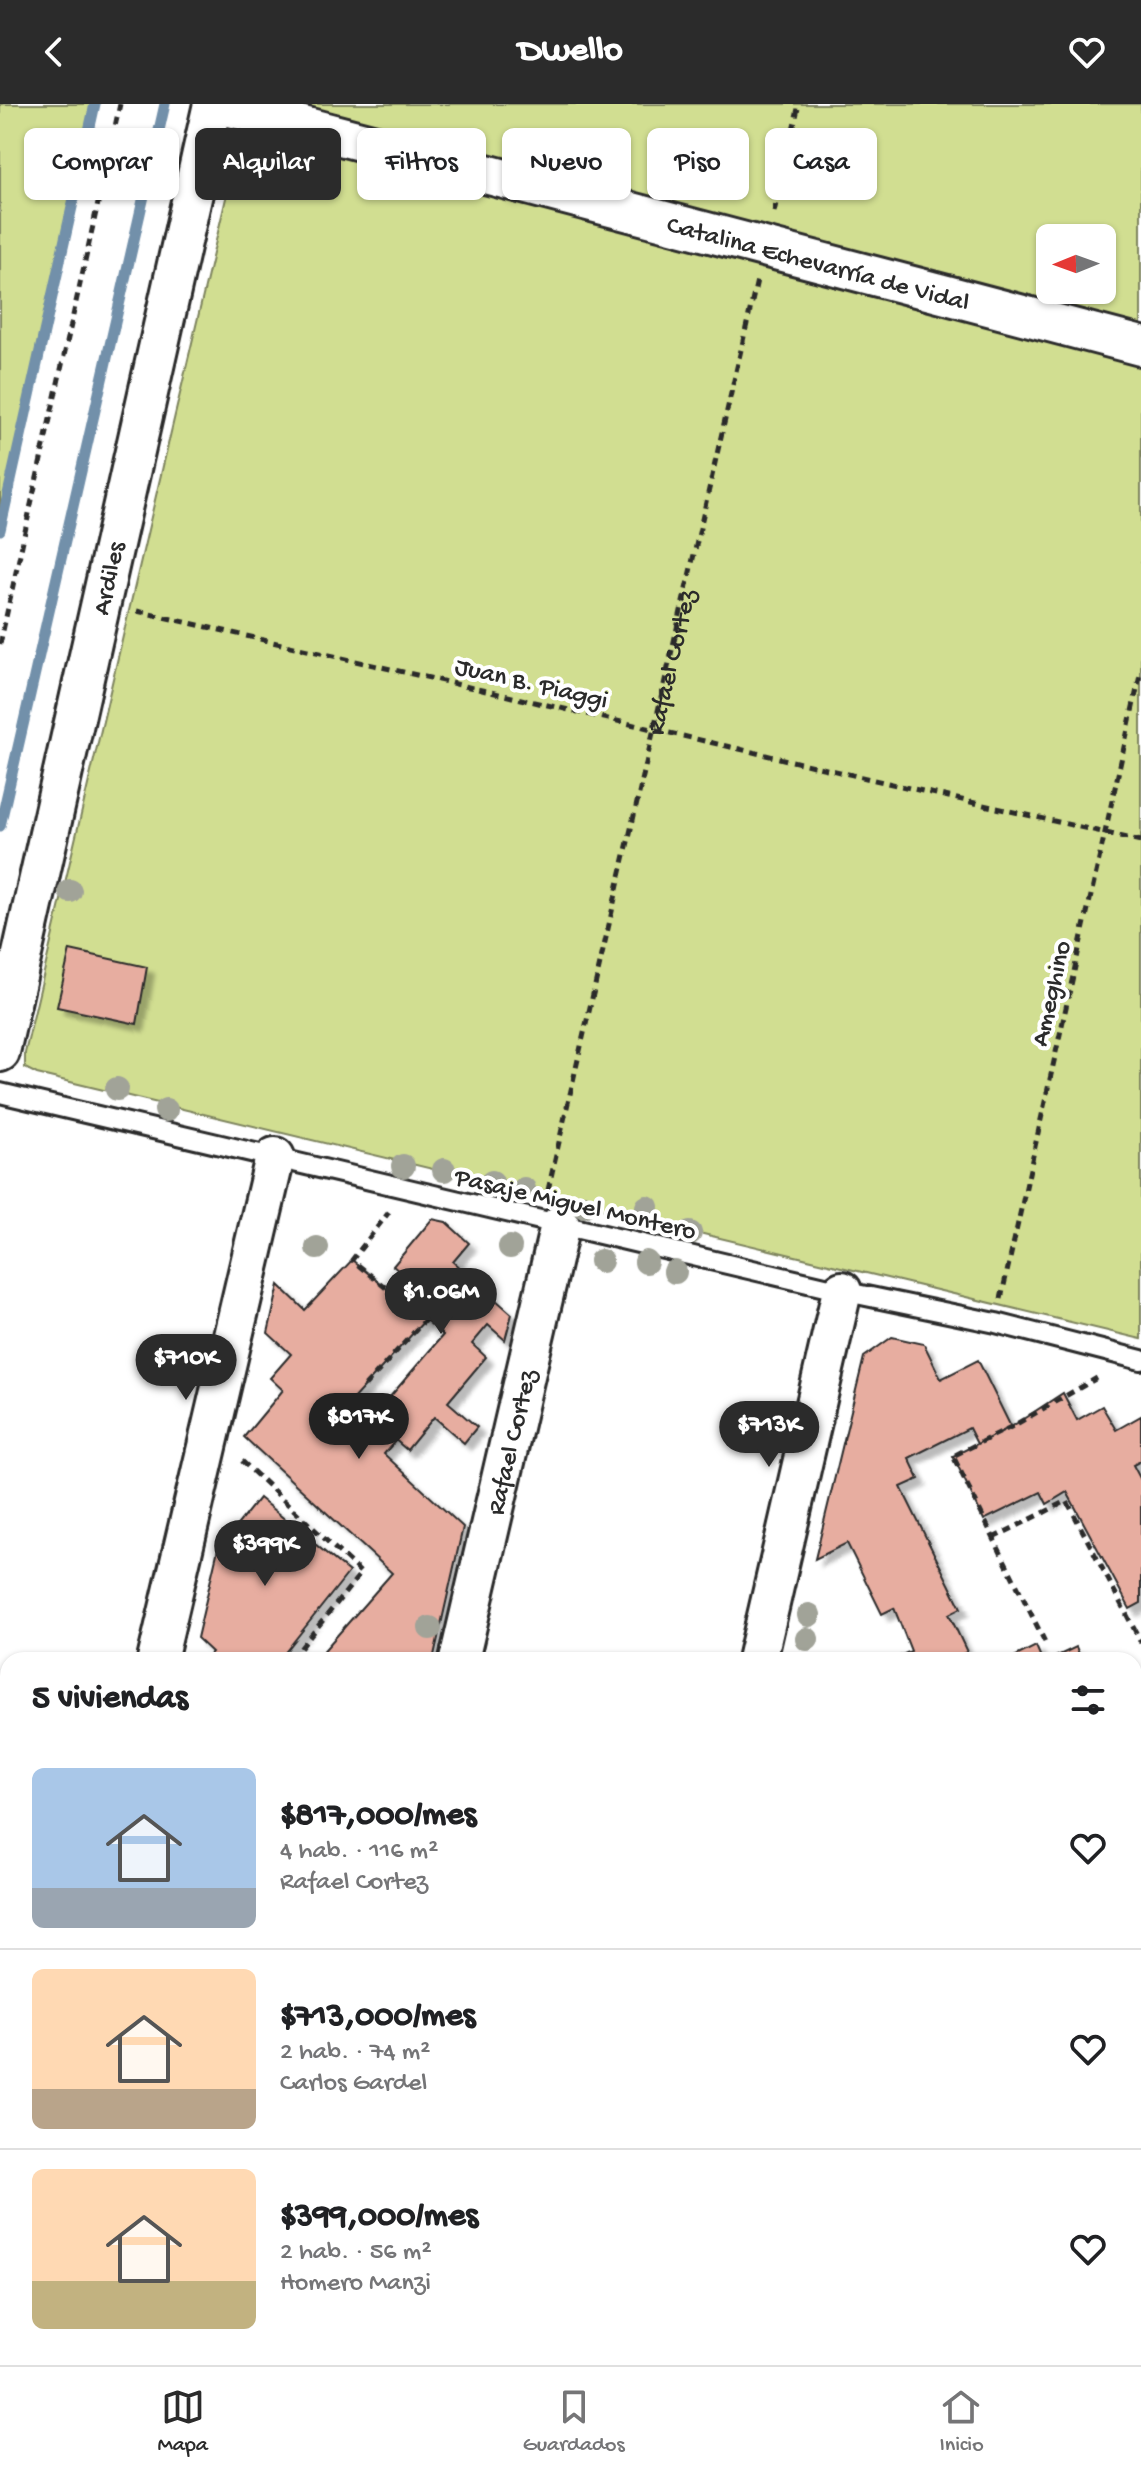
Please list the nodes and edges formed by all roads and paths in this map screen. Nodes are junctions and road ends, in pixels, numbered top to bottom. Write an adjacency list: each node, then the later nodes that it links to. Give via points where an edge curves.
1 (120, 104): 8 (path)
2 (213, 104): 7 (street, Ardiles)
3 (219, 104): 5 (street, Catalina Echevarría de Vidal)
4 (799, 104): 5 (path, Rafael Cortez)
5 (765, 247): 6 (street, Catalina Echevarría de Vidal); 10 (path, Rafael Cortez)
6 (1141, 346)
7 (101, 603): 10 (path, Juan B. Piaggi); 13 (street, Ardiles)
8 (0, 644)
9 (1141, 671): 11 (path, Ameghino)
10 (654, 730): 11 (path, Juan B. Piaggi); 17 (path, Rafael Cortez)
11 (1105, 833): 12 (path, Juan B. Piaggi); 19 (path, Ameghino)
12 (1141, 841)
13 (0, 1052)
14 (0, 1093): 15 (lane, Pasaje Miguel Montero)
15 (275, 1157): 17 (lane, Pasaje Miguel Montero); 27 (street)
16 (390, 1212): 22 (path, via 352,1260 425,1320)
17 (550, 1222): 18 (lane, Pasaje Miguel Montero); 29 (street, Rafael Cortez)
18 (842, 1291): 19 (lane, Pasaje Miguel Montero); 30 (street)
19 (996, 1323): 20 (lane, Pasaje Miguel Montero)
20 (1141, 1360)
21 (1101, 1375): 24 (path, via 953,1456)
22 (365, 1386)
23 (239, 1458): 28 (path, via 361,1573)
24 (993, 1538): 25 (path); 26 (path, via 1067,1501)
25 (1045, 1642)
26 (1141, 1642)
27 (159, 1652)
28 (297, 1652)
29 (461, 1652)
30 (759, 1652)

